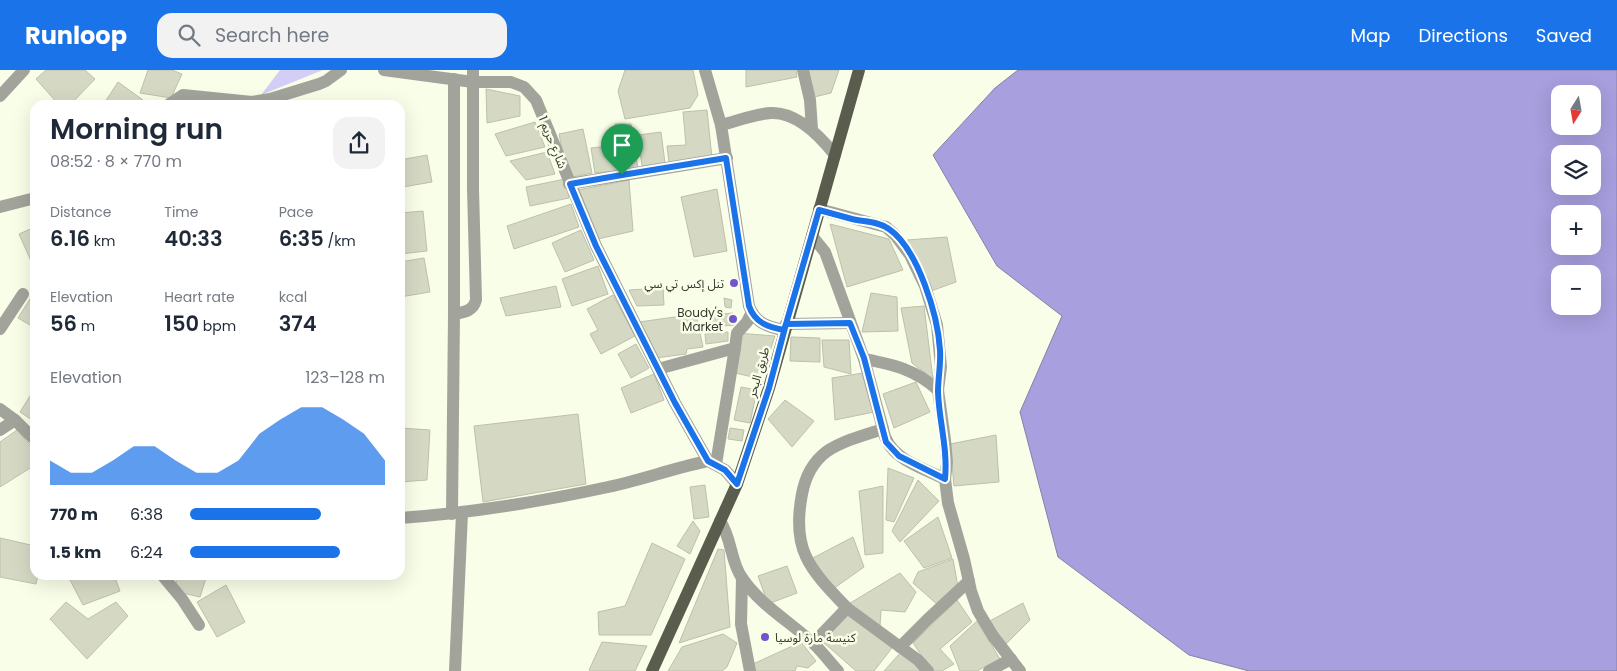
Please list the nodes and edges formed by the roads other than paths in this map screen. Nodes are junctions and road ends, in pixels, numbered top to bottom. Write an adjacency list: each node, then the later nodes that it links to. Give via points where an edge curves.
1 (24, 70): 9 (street)
2 (341, 70): 12 (street, via 318,84)
3 (384, 70): 8 (street, شارع حريم 1)
4 (705, 70): 13 (street)
5 (803, 70): 14 (street)
6 (859, 70): 15 (main road, طريق البحر)
7 (473, 76): 8 (street, شارع حريم 1); 17 (street, شارع حريم 1, via 511,82 530,92); 24 (street, via 476,300 472,309)
8 (454, 79): 24 (street)
9 (0, 96)
10 (176, 100): 11 (street, via 183,95)
11 (225, 100)
12 (261, 100)
13 (721, 125): 14 (street, via 773,113 787,116); 16 (street)
14 (812, 129): 15 (street)
15 (835, 155): 20 (main road, طريق البحر)
16 (726, 158): 17 (street); 23 (street)
17 (570, 184): 30 (street, شارع حريم 1, via 596,246)
18 (30, 199): 19 (street)
19 (0, 207)
20 (819, 210): 21 (main road, طريق البحر); 31 (street, via 886,227 910,255 928,294 937,326 941,367)
21 (812, 236): 25 (street, via 824,252); 26 (main road, طريق البحر)
22 (23, 294): 27 (street)
23 (752, 312): 26 (street, via 762,324); 28 (street, via 737,333)
24 (454, 314): 40 (street)
25 (850, 323): 26 (street); 29 (street)
26 (785, 327): 39 (main road, طريق البحر, via 769,388)
27 (0, 328)
28 (735, 348): 30 (street); 37 (street)
29 (864, 358): 31 (street, via 908,369); 34 (street)
30 (658, 369): 37 (street, شارع حريم 1)
31 (938, 390): 38 (street, via 946,455)
32 (0, 409): 33 (street)
33 (15, 420): 35 (street); 36 (street)
34 (883, 429): 38 (street, via 886,442 899,456); 46 (street, via 828,451 810,470 802,489 798,526 802,548 818,575)
35 (0, 430)
36 (30, 435)
37 (712, 462): 39 (street, شارع حريم 1, via 725,470); 40 (street, via 608,487)
38 (945, 479): 45 (street, via 950,514)
39 (737, 484): 42 (main road, طريق البحر)
40 (457, 514): 41 (street); 51 (street)
41 (405, 518)
42 (720, 521): 43 (street, via 728,533 736,569); 52 (main road, طريق البحر)
43 (742, 578): 48 (street, via 754,594); 53 (street, via 741,624)
44 (166, 580): 47 (street)
45 (969, 582): 49 (street); 50 (street, via 978,611)
46 (847, 608): 48 (street); 49 (street)
47 (199, 625)
48 (815, 645): 54 (street)
49 (900, 647): 55 (street)
50 (1011, 659): 56 (street); 57 (street)
51 (455, 671)
52 (652, 671)
53 (750, 671)
54 (838, 671)
55 (928, 671)
56 (989, 671)
57 (1020, 671)

